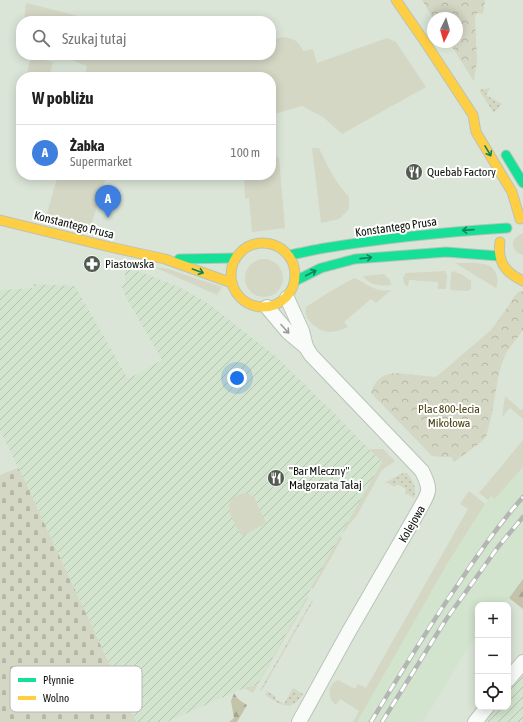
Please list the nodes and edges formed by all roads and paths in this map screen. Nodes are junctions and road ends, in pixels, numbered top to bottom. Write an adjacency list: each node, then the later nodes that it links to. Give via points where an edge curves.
1 (396, 0): 2 (street)
2 (473, 115): 3 (street); 6 (street, one-way to 6, via 476,132 512,192)
3 (484, 123)
4 (500, 145): 5 (street)
5 (523, 183)
6 (521, 219): 8 (street)
7 (0, 220): 11 (street, Konstantego Prusa)
8 (507, 228): 9 (street, Konstantego Prusa, one-way to 9, via 464,230); 10 (street, via 499,246)
9 (289, 255): 12 (street, via 281,248 262,242 242,250); 13 (street, via 294,263)
10 (499, 256): 13 (street, one-way to 10, via 321,268 355,259 446,252); 14 (street, via 508,272)
11 (165, 258): 12 (street, Konstantego Prusa); 15 (street, Konstantego Prusa, one-way to 15)
12 (236, 258): 15 (street, via 232,266)
13 (295, 281): 16 (street)
14 (523, 281)
15 (232, 283): 17 (street, via 243,301 250,305)
16 (287, 298): 17 (street); 18 (street, Kolejowa, via 302,331)
17 (267, 307): 18 (street, Kolejowa, one-way to 18, via 288,332)
18 (306, 347): 22 (street, Kolejowa, via 422,471 429,489 427,497)
19 (523, 662): 20 (street)
20 (511, 676)
21 (485, 710): 23 (street)
22 (298, 722)
23 (475, 722)

